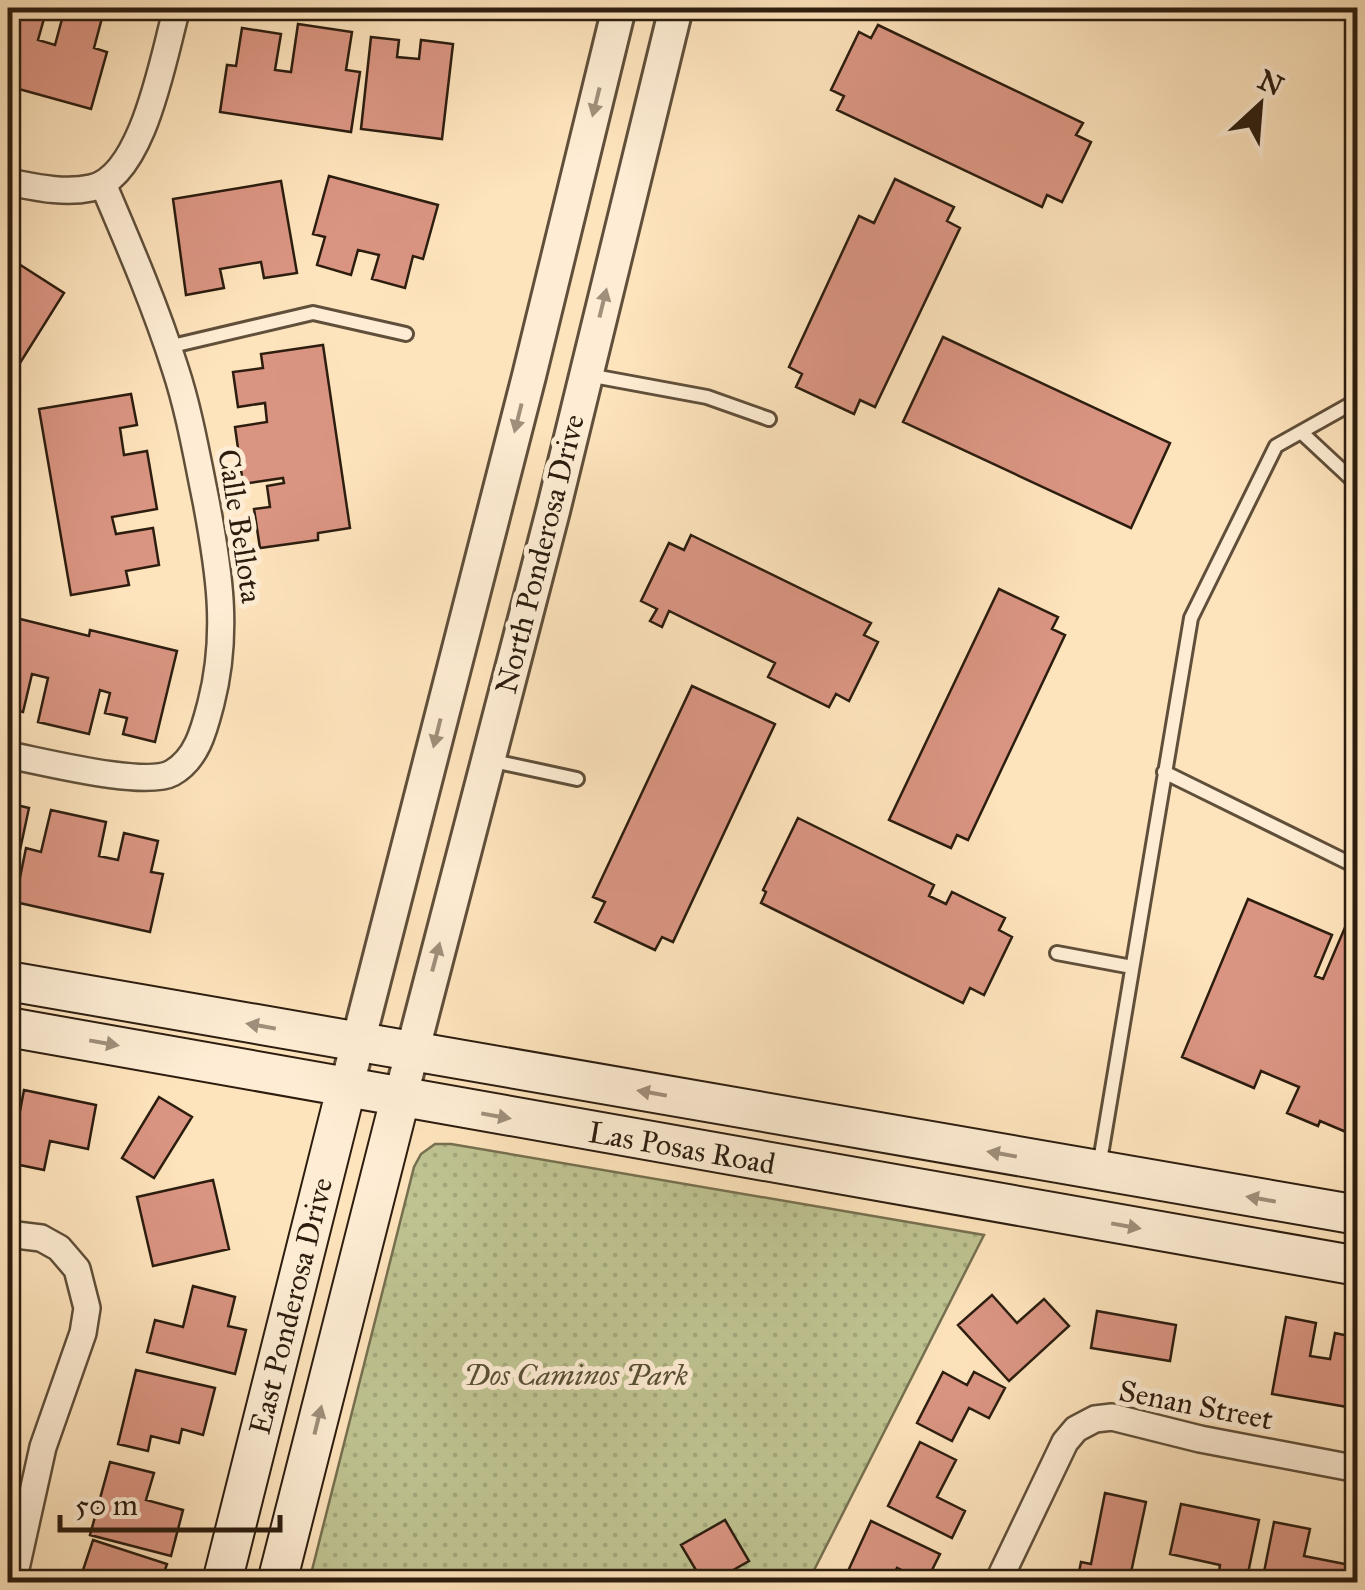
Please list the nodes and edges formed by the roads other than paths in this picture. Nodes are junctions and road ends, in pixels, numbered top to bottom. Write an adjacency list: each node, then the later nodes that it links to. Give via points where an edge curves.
1 (177, 8): 5 (street, via 134,150)
2 (619, 8): 22 (street, North Ponderosa Drive, one-way to 22)
3 (676, 8): 8 (street, North Ponderosa Drive, one-way to 3)
4 (8, 182): 5 (street, via 60,191)
5 (103, 184): 7 (street, Calle Bellota)
6 (406, 334): 7 (lane, via 313,313)
7 (168, 347): 13 (street, Calle Bellota, via 200,469 223,609 217,680 203,736 173,773 148,778)
8 (586, 375): 10 (lane, via 707,397); 14 (street, North Ponderosa Drive)
9 (1358, 400): 11 (lane)
10 (769, 419)
11 (1301, 432): 12 (lane); 15 (lane, via 1276,446 1191,618)
12 (1358, 484)
13 (8, 755)
14 (487, 760): 16 (lane); 23 (street, North Ponderosa Drive, one-way to 14)
15 (1164, 772): 17 (lane, via 1349,863); 19 (lane)
16 (577, 779)
17 (1358, 841)
18 (1057, 953): 19 (lane)
19 (1132, 967): 27 (lane)
20 (8, 981): 22 (main road, Las Posas Road, one-way to 20)
21 (8, 1027): 24 (main road, Las Posas Road, one-way to 24)
22 (357, 1043): 23 (main road, Las Posas Road); 24 (street, North Ponderosa Drive)
23 (411, 1052): 25 (street, North Ponderosa Drive); 27 (main road, Las Posas Road, one-way to 23)
24 (346, 1089): 25 (main road, Las Posas Road); 33 (main road, East Ponderosa Drive)
25 (400, 1098): 26 (main road, Las Posas Road, one-way to 26); 34 (main road, East Ponderosa Drive, one-way to 25)
26 (802, 1169): 27 (main road, via 852,1157 1084,1197); 30 (main road, Las Posas Road, one-way to 30)
27 (1098, 1171): 28 (main road, Las Posas Road, one-way to 27)
28 (1358, 1216)
29 (8, 1234): 32 (street, via 40,1238 69,1258 86,1308 43,1447)
30 (1358, 1266)
31 (1358, 1469): 35 (street, Senan Street, via 1112,1417 1095,1419 1065,1442)
32 (14, 1582)
33 (222, 1582)
34 (277, 1582)
35 (998, 1582)

